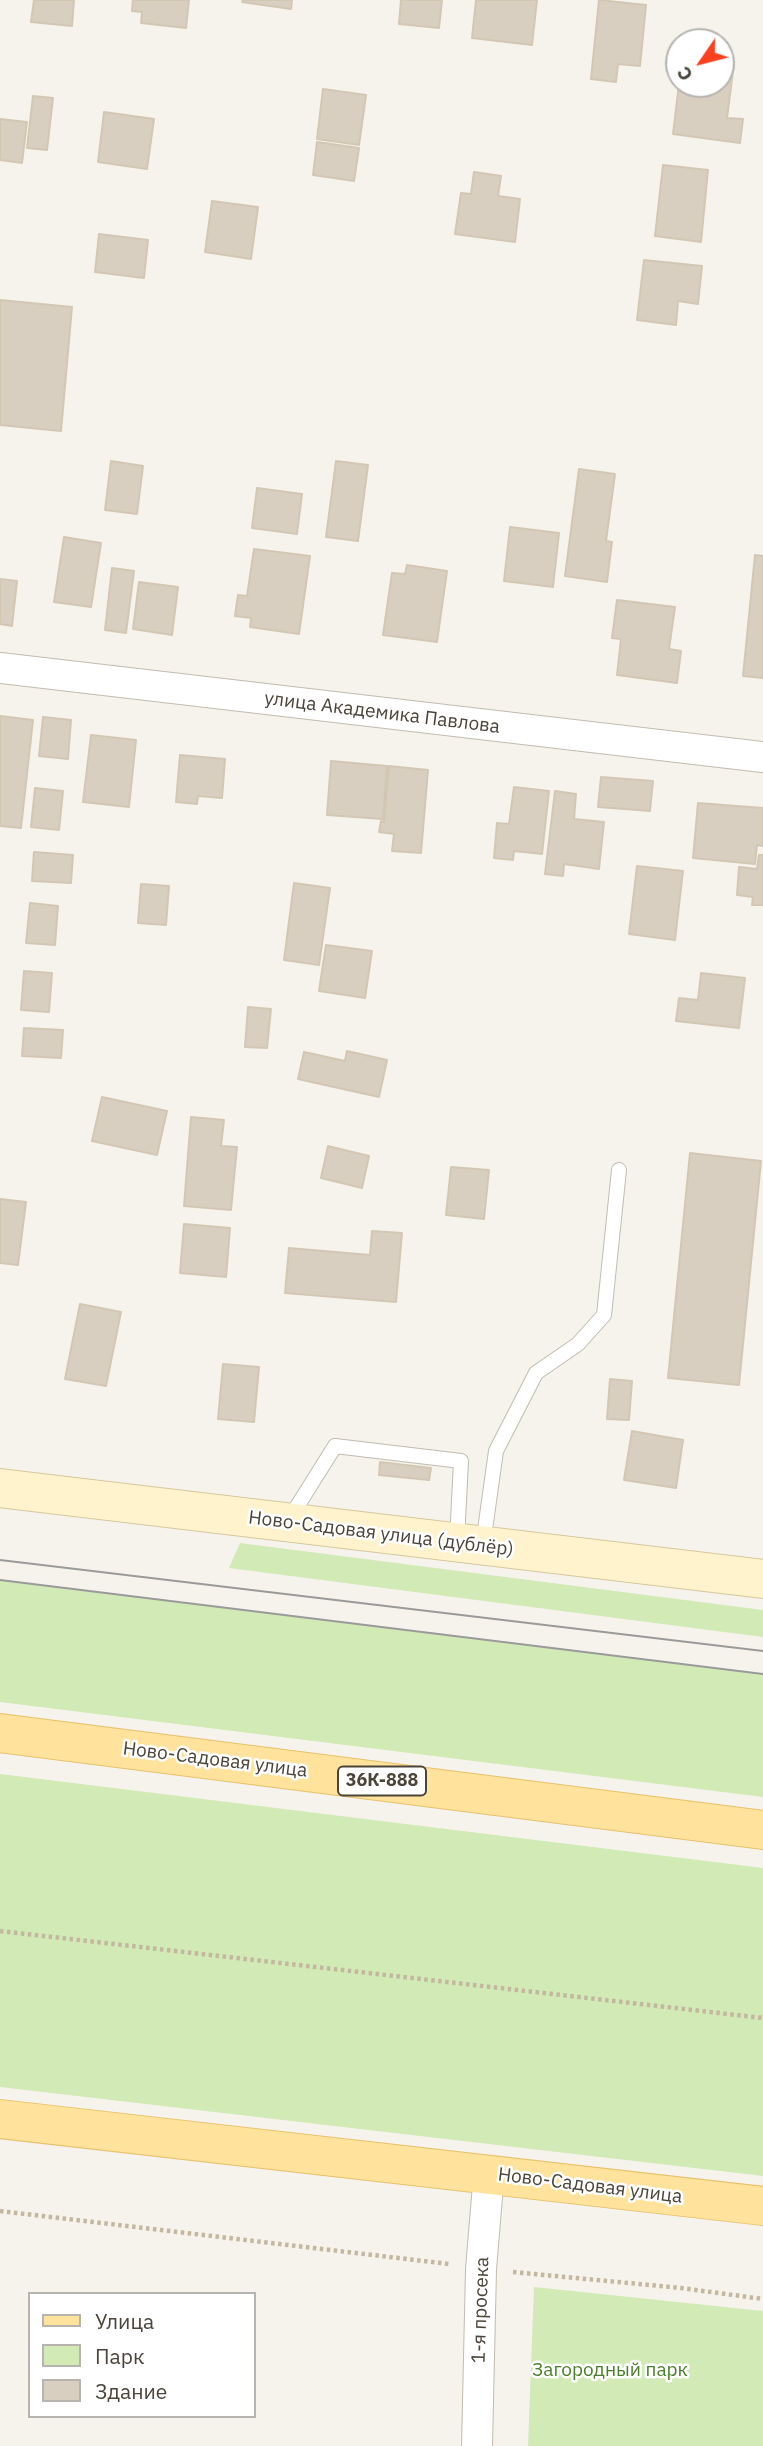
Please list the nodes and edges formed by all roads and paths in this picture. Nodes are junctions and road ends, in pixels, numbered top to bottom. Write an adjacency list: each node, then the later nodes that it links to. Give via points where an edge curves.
1 (0, 668): 2 (street, улица Академика Павлова)
2 (763, 757)
3 (619, 1170): 6 (lane, via 604,1315 578,1344 536,1373 496,1451)
4 (0, 1488): 5 (street, Ново-Садовая улица (дублёр))
5 (287, 1522): 6 (street, Ново-Садовая улица (дублёр)); 6 (lane, via 335,1446 448,1459 460,1461)
6 (470, 1544): 7 (street, Ново-Садовая улица (дублёр))
7 (763, 1579)
8 (0, 1733): 9 (main road, Ново-Садовая улица / 36К-888)
9 (763, 1830)
10 (0, 1931): 11 (path)
11 (763, 2018)
12 (0, 2119): 13 (main road, Ново-Садовая улица)
13 (489, 2174): 14 (main road, Ново-Садовая улица); 16 (street, 1-я просека)
14 (763, 2206)
15 (0, 2211): 16 (path)
16 (481, 2269): 17 (path); 18 (street, 1-я просека)
17 (763, 2299)
18 (477, 2446)

